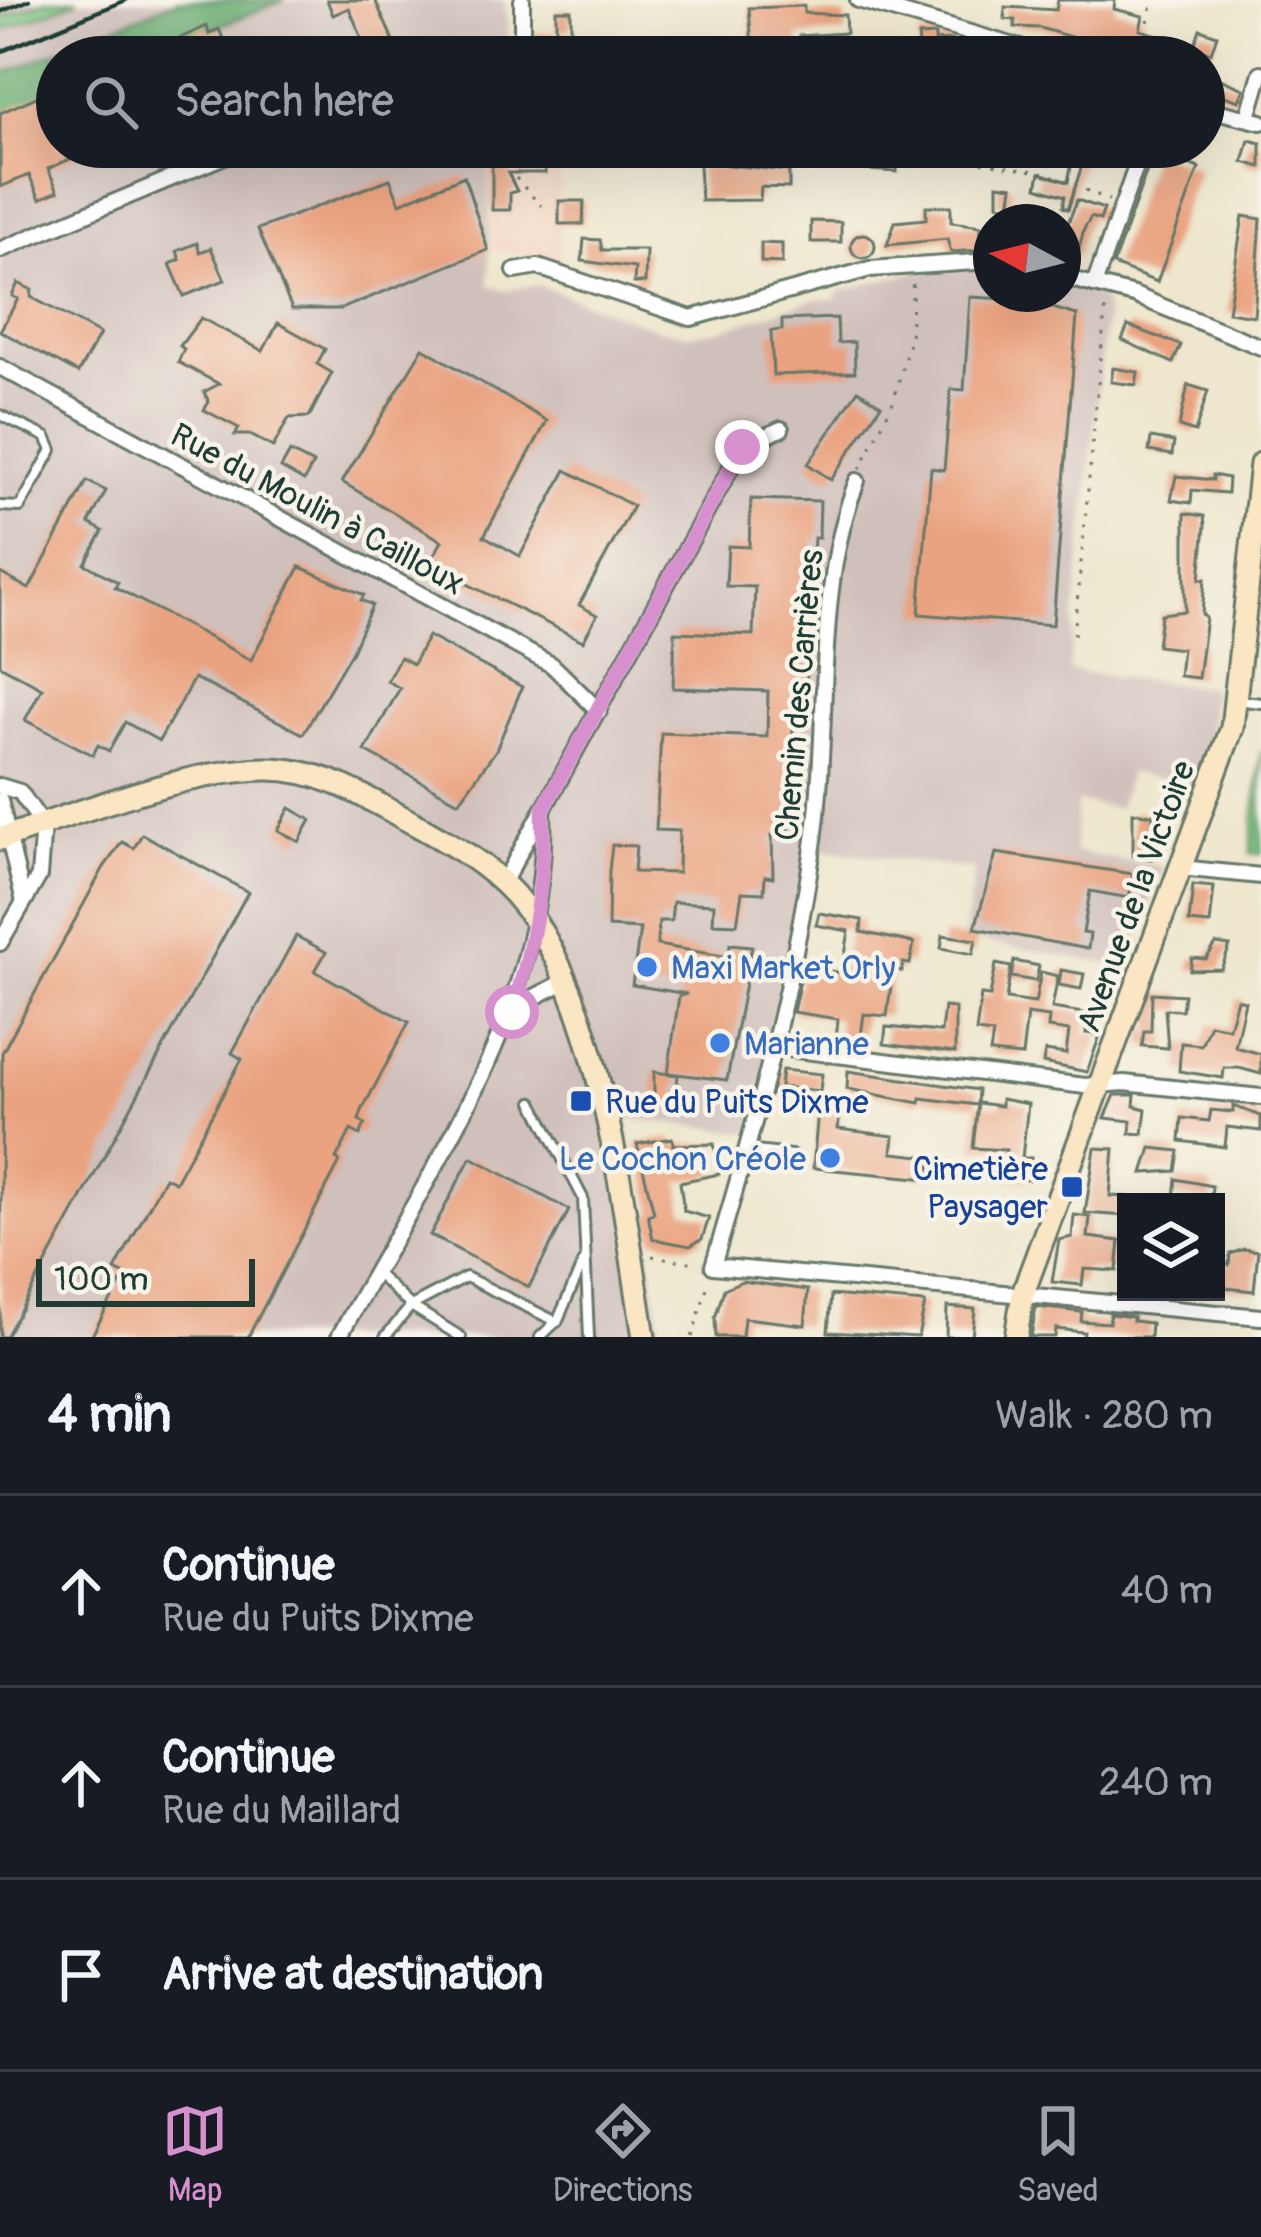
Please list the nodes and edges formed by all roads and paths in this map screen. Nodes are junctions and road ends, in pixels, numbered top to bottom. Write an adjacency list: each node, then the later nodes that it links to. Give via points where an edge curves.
1 (523, 0): 4 (street)
2 (858, 0): 5 (street)
3 (1153, 0): 6 (path)
4 (522, 36)
5 (981, 36)
6 (1145, 36)
7 (1261, 73): 8 (street)
8 (1254, 120)
9 (196, 168): 15 (street)
10 (1016, 168): 14 (path)
11 (1135, 168): 14 (street)
12 (516, 178): 13 (path)
13 (541, 206)
14 (1120, 207): 20 (street)
15 (0, 250)
16 (973, 262): 17 (street)
17 (914, 265): 18 (street, via 870,269 692,318 538,268); 26 (path, via 910,339 893,402)
18 (515, 271)
19 (1081, 282): 20 (street)
20 (1098, 286): 21 (street); 28 (path, via 1108,313)
21 (1261, 347)
22 (0, 367): 31 (street, Rue du Moulin à Cailloux, via 552,665)
23 (0, 415): 27 (lane, via 46,437 52,450 20,507)
24 (781, 429): 31 (street, via 742,447)
25 (1261, 464): 29 (main road, Avenue de la Victoire)
26 (857, 481): 45 (street, Chemin des Carrières, via 836,552 814,839)
27 (0, 506)
28 (1074, 634)
29 (1234, 700): 30 (lane); 37 (main road, Avenue de la Victoire, via 1232,728)
30 (1261, 703)
31 (599, 711): 34 (street)
32 (0, 786): 35 (street, via 20,793)
33 (0, 800): 36 (street)
34 (543, 809): 39 (street); 41 (street)
35 (44, 826): 36 (main road); 39 (main road, via 204,778 282,770 362,795 455,845); 40 (street, via 39,876)
36 (5, 837): 40 (street)
37 (1180, 868): 38 (street); 46 (main road, Avenue de la Victoire)
38 (1261, 876)
39 (503, 883): 41 (main road)
40 (23, 898): 42 (street)
41 (537, 924): 43 (main road); 44 (street)
42 (2, 934)
43 (566, 981): 44 (street); 51 (main road, via 615,1162)
44 (513, 1008): 54 (street)
45 (773, 1047): 46 (street); 49 (street, Chemin des Carrières)
46 (1101, 1084): 47 (street); 55 (main road, Avenue de la Victoire)
47 (1261, 1096)
48 (532, 1102): 52 (lane, via 583,1198)
49 (747, 1150): 50 (lane); 53 (street, Chemin des Carrières)
50 (791, 1155)
51 (630, 1252): 53 (path); 64 (main road)
52 (583, 1263): 58 (lane); 63 (lane)
53 (713, 1266): 55 (street); 65 (path)
54 (374, 1271): 56 (lane); 59 (street)
55 (1023, 1293): 57 (street); 66 (main road, Avenue de la Victoire)
56 (411, 1306): 58 (lane, via 466,1277); 60 (lane); 61 (lane)
57 (1261, 1317)
58 (556, 1322): 62 (lane)
59 (339, 1337)
60 (386, 1337)
61 (461, 1337)
62 (540, 1337)
63 (589, 1337)
64 (644, 1337)
65 (692, 1337)
66 (1016, 1337)

